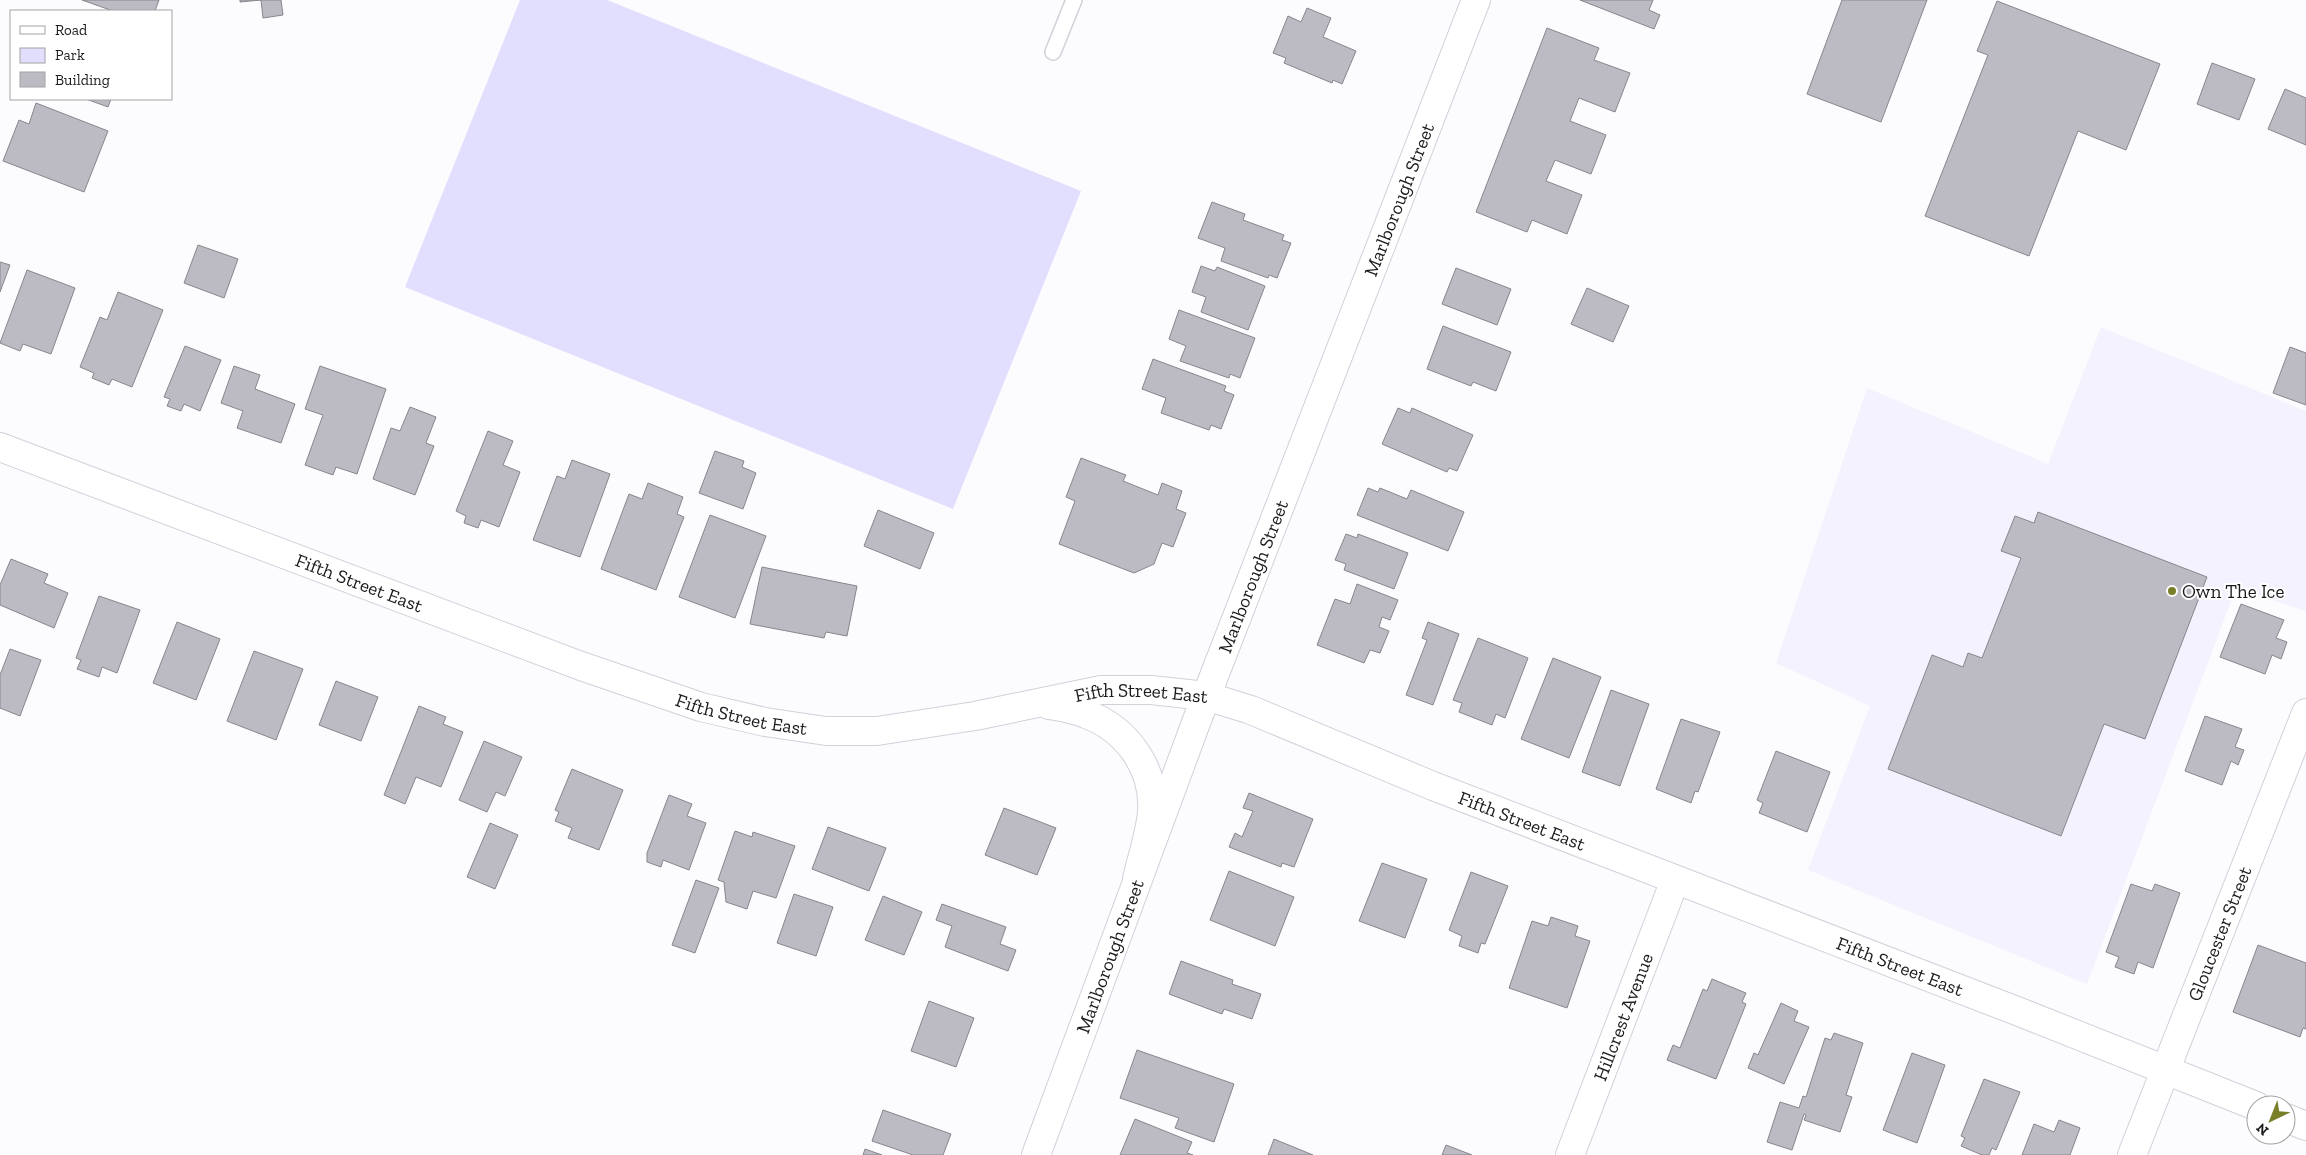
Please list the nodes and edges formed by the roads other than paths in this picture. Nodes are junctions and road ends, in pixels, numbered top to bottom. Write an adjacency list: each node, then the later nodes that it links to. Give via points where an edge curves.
1 (1074, 0): 3 (lane)
2 (1476, 0): 5 (street, Marlborough Street)
3 (1053, 52)
4 (0, 447): 6 (street, Fifth Street East, via 581,666 700,707 765,722 826,731 877,731)
5 (1206, 696): 6 (street, Fifth Street East, via 1151,690 1101,690); 8 (street, Marlborough Street); 9 (street, Fifth Street East, via 1251,710 1433,786)
6 (1040, 703): 8 (street, via 1086,714 1102,722 1121,735 1147,770 1152,812)
7 (2306, 713): 10 (street, Gloucester Street)
8 (1138, 879): 12 (street, Marlborough Street)
9 (1675, 880): 10 (street, Fifth Street East); 13 (street, Hillcrest Avenue)
10 (2165, 1069): 11 (street, Fifth Street East); 14 (street, Gloucester Street)
11 (2246, 1102)
12 (1036, 1155)
13 (1570, 1155)
14 (2132, 1155)

